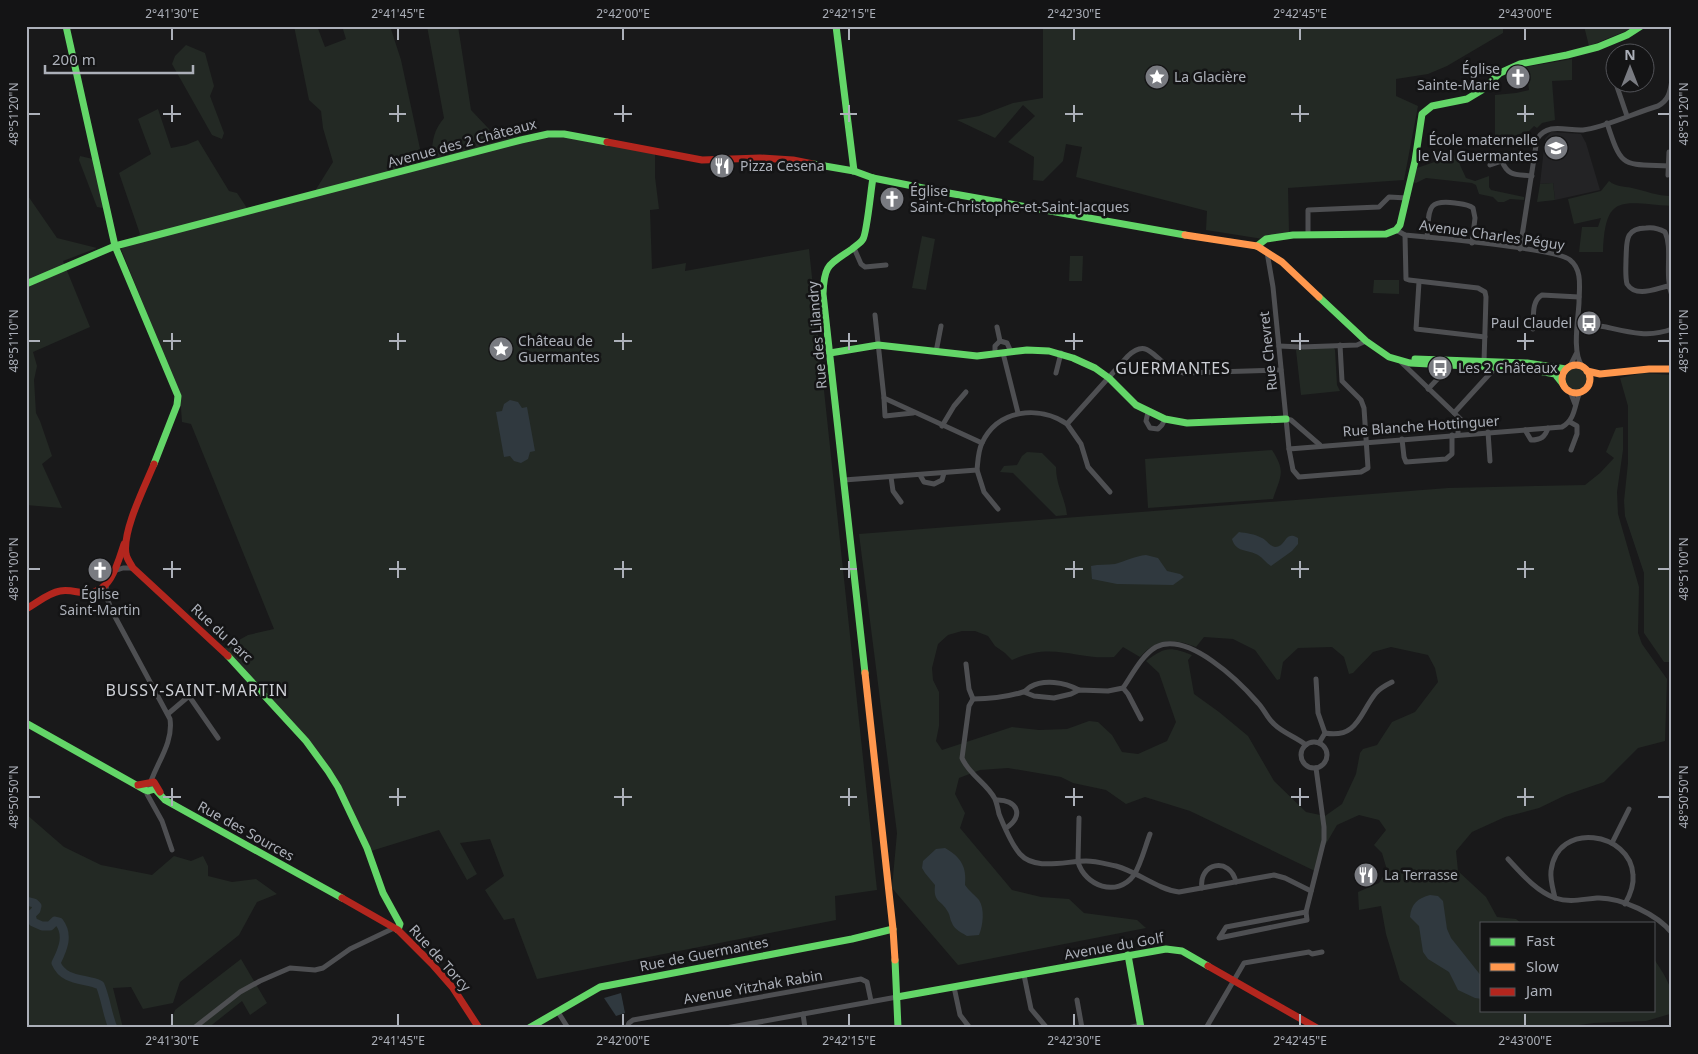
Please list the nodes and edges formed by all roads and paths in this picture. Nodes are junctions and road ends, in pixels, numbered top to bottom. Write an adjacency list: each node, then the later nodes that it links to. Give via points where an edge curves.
1 (66, 26): 21 (street)
2 (836, 26): 11 (street)
3 (1640, 26): 15 (street, via 1628,35 1591,51 1520,64 1500,73 1467,99 1427,109 1422,114)
4 (1672, 80): 6 (street, via 1665,102)
5 (1618, 92): 6 (street)
6 (1626, 116): 7 (street)
7 (1606, 123): 10 (street, via 1616,152 1623,160 1633,164); 13 (street, via 1584,130 1552,128 1542,132 1537,139)
8 (1669, 152): 10 (street)
9 (1490, 165): 13 (street, via 1502,161 1509,173)
10 (1668, 166): 12 (street)
11 (854, 172): 14 (street, Avenue des 2 Châteaux); 21 (street, Avenue des 2 Châteaux, via 793,160 702,160 564,134 548,134)
12 (1668, 175)
13 (1532, 176): 24 (street)
14 (873, 178): 22 (street, Avenue des 2 Châteaux); 23 (street, via 864,238)
15 (1407, 198): 16 (street); 17 (street, via 1389,197 1379,208 1308,210)
16 (1396, 230): 17 (street, via 1386,234); 18 (street, Avenue Charles Péguy)
17 (1308, 235): 22 (street, via 1266,240)
18 (1405, 235): 19 (street, Avenue Charles Péguy); 27 (street, via 1406,278)
19 (1427, 237): 20 (street, Avenue Charles Péguy); 20 (street, via 1433,204 1452,202 1473,208)
20 (1472, 242): 24 (street, Avenue Charles Péguy)
21 (115, 246): 28 (street, Avenue des 2 Châteaux); 100 (street, via 178,396)
22 (1258, 246): 25 (street, Avenue des 2 Châteaux)
23 (854, 248): 26 (street, via 865,267); 47 (street, Rue des Lilandry, via 834,259 824,275)
24 (1520, 249): 31 (street, Avenue Charles Péguy, via 1563,255 1570,260 1579,276)
25 (1266, 252): 40 (street, Avenue des 2 Châteaux, via 1282,262); 42 (street, Rue Chevret)
26 (886, 265)
27 (1419, 282): 38 (street, via 1484,291); 38 (street, via 1416,329)
28 (26, 284)
29 (1668, 286): 29 (street, via 1665,232 1658,228 1633,230 1627,242 1627,284 1640,292); 30 (street)
30 (1672, 296)
31 (1579, 297): 34 (street, Avenue Charles Péguy); 36 (street, via 1538,297 1534,305)
32 (875, 315): 41 (street)
33 (941, 326): 44 (street)
34 (1578, 326): 37 (street, via 1605,327 1638,334); 50 (street, Avenue Charles Péguy)
35 (997, 327): 39 (street)
36 (1533, 329)
37 (1672, 329)
38 (1485, 337): 52 (street)
39 (1000, 341): 45 (street, via 1008,343); 49 (street, via 995,346)
40 (1366, 341): 43 (street); 46 (street, Avenue des 2 Châteaux)
41 (878, 346): 44 (street); 47 (street); 68 (street)
42 (1279, 346): 43 (street); 58 (street, Rue Chevret)
43 (1340, 346): 86 (street, via 1342,381 1361,400)
44 (936, 352): 49 (street, via 970,356)
45 (1007, 352): 48 (street, via 1039,350); 49 (street); 72 (street)
46 (1381, 352): 51 (street, Avenue des 2 Châteaux); 53 (street, Avenue des 2 Châteaux)
47 (830, 353): 96 (street, Rue des Lilandry)
48 (1061, 353): 59 (street); 61 (street, via 1086,363)
49 (995, 354)
50 (1577, 354): 55 (street, Avenue Charles Péguy); 56 (street, Avenue Charles Péguy)
51 (1401, 362): 53 (street, Avenue des 2 Châteaux); 64 (street)
52 (1484, 362): 53 (street, Avenue des 2 Châteaux); 55 (street, Avenue des 2 Châteaux)
53 (1448, 363): 54 (street, Avenue des 2 Châteaux); 64 (street, via 1448,369)
54 (1495, 368): 62 (street, Avenue des 2 Châteaux, via 1554,374); 73 (street)
55 (1568, 368): 56 (street, via 1578,365); 62 (street, via 1562,376)
56 (1585, 369): 60 (street, via 1592,373); 63 (street)
57 (1672, 369): 60 (street)
58 (1281, 370): 61 (street, via 1183,373 1170,368 1149,350 1140,348 1134,350); 75 (street, Rue Chevret)
59 (1056, 373)
60 (1606, 373): 63 (street)
61 (1108, 378): 70 (street); 77 (street)
62 (1563, 384): 66 (street)
63 (1589, 384): 67 (street)
64 (1428, 389): 73 (street)
65 (966, 392): 78 (street)
66 (1570, 392): 67 (street); 69 (street)
67 (1580, 392): 69 (street)
68 (884, 398): 71 (street); 71 (street, via 885,416)
69 (1575, 405): 76 (street)
70 (1148, 412): 74 (street); 74 (street, via 1146,422 1150,428 1162,426)
71 (914, 413): 78 (street)
72 (1018, 413): 77 (street, via 1045,414); 87 (street, via 996,425)
73 (1456, 415): 82 (street); 83 (street)
74 (1165, 419): 75 (street, via 1187,423)
75 (1286, 419): 88 (street); 89 (street, Rue Chevret)
76 (1570, 422): 79 (street, Rue Blanche Hottinguer, via 1562,427); 90 (street, via 1577,426)
77 (1067, 424): 97 (street, via 1081,444 1088,468)
78 (942, 426): 87 (street)
79 (1548, 428): 80 (street, Rue Blanche Hottinguer); 80 (street, Rue Blanche Hottinguer, via 1537,440 1531,440)
80 (1525, 430): 81 (street, Rue Blanche Hottinguer)
81 (1488, 432): 82 (street, Rue Blanche Hottinguer); 91 (street)
82 (1475, 433): 83 (street, Rue Blanche Hottinguer)
83 (1458, 434): 84 (street, Rue Blanche Hottinguer)
84 (1452, 435): 85 (street, Rue Blanche Hottinguer); 85 (street, via 1452,454 1446,459 1406,462)
85 (1402, 439): 86 (street, Rue Blanche Hottinguer)
86 (1366, 442): 88 (street, Rue Blanche Hottinguer); 89 (street, Rue Chevret, via 1368,468 1360,472 1299,477 1293,470)
87 (982, 443): 92 (street)
88 (1320, 445): 89 (street, Rue Blanche Hottinguer)
89 (1289, 448)
90 (1572, 450)
91 (1490, 461)
92 (977, 470): 93 (street); 99 (street, via 984,492)
93 (944, 473): 94 (street); 94 (street, via 942,480 934,484 924,482)
94 (920, 475): 95 (street)
95 (891, 477): 96 (street); 98 (street, via 893,491)
96 (844, 480): 144 (street, Rue des Lilandry)
97 (1110, 492)
98 (901, 502)
99 (998, 509)
100 (126, 539): 101 (street, via 127,556); 102 (street)
101 (133, 568): 102 (street); 143 (street, Rue du Parc, via 239,666 306,741 338,787 367,848 383,893 400,924)
102 (113, 571): 103 (street)
103 (106, 586): 104 (street); 105 (street)
104 (96, 592): 105 (street); 106 (street, via 60,591)
105 (108, 601): 114 (street)
106 (26, 609)
107 (966, 664): 113 (street)
108 (1316, 679): 117 (street, via 1318,713)
109 (1392, 682): 117 (street, via 1376,694 1354,726 1341,733)
110 (1123, 688): 111 (street); 115 (street); 120 (street, via 1149,652 1162,645 1183,646 1224,670 1243,686 1272,723)
111 (1079, 690): 112 (street, via 1054,698); 112 (street, via 1053,682 1036,685)
112 (1024, 692): 113 (street, via 1001,698)
113 (973, 699): 126 (street, via 969,706 962,758 965,766)
114 (168, 713): 118 (street, via 189,696); 122 (street, via 171,734)
115 (1141, 719)
116 (26, 724): 123 (street, Rue des Sources)
117 (1325, 733): 119 (street)
118 (218, 738)
119 (1319, 743): 120 (street); 121 (street, via 1326,749 1326,759)
120 (1306, 745): 121 (street, via 1302,760)
121 (1316, 768): 139 (street, via 1324,840)
122 (151, 782): 123 (street); 124 (street); 125 (street, Rue des Sources, via 157,785)
123 (138, 785): 124 (street, Rue des Sources)
124 (148, 791): 125 (street, Rue des Sources, via 155,789); 132 (street)
125 (162, 797): 137 (street, Rue des Sources)
126 (996, 800): 129 (street); 129 (street, via 1008,801 1016,808 1014,823)
127 (1629, 809): 131 (street)
128 (1079, 818): 134 (street)
129 (1006, 828): 134 (street, via 1020,854 1027,860)
130 (1150, 834): 135 (street)
131 (1612, 843): 140 (street, via 1597,838 1579,838 1566,844 1554,858 1551,872); 141 (street, via 1632,865 1632,887)
132 (172, 850)
133 (1508, 859): 140 (street, via 1539,890)
134 (1078, 862): 135 (street, via 1103,863); 135 (street, via 1084,876 1100,886 1120,885)
135 (1135, 873): 138 (street, via 1169,890 1179,892)
136 (1236, 882): 138 (street); 138 (street, via 1231,869 1211,867 1204,874); 139 (street, via 1274,875)
137 (319, 886): 143 (street, Rue de Torcy)
138 (1202, 888)
139 (1312, 891): 142 (street)
140 (1555, 898): 141 (street, via 1568,901 1609,899)
141 (1625, 904): 145 (street, via 1659,919)
142 (1306, 912): 142 (street, via 1226,927 1219,938 1307,920)
143 (396, 929): 160 (street, via 355,946 323,968 290,968 260,981 240,992); 161 (street, Rue de Torcy, via 418,948 464,1004)
144 (893, 929): 151 (street, Rue des Lilandry); 154 (street, Rue de Guermantes, via 609,984)
145 (1672, 933)
146 (1322, 952): 149 (street, via 1247,962)
147 (1128, 955): 148 (street, Avenue du Golf); 149 (street, Avenue du Golf, via 1174,949); 158 (street)
148 (1024, 975): 150 (street, Avenue du Golf); 170 (street, via 1031,1009)
149 (1233, 980): 159 (street); 173 (street, Avenue du Golf)
150 (954, 987): 151 (street, Avenue du Golf); 156 (street)
151 (897, 997): 153 (street); 167 (street, Rue des Lilandry)
152 (1077, 1000): 171 (street)
153 (871, 1001): 155 (street); 164 (street, Avenue Yitzhak Rabin, via 867,982 861,979 633,1020)
154 (558, 1012): 162 (street, Rue de Guermantes); 163 (street)
155 (803, 1014): 157 (street); 166 (street)
156 (962, 1020): 168 (street); 169 (street)
157 (754, 1025): 165 (street)
158 (1141, 1027): 172 (street)
159 (1207, 1027)
160 (194, 1028)
161 (479, 1028)
162 (529, 1028)
163 (568, 1028)
164 (627, 1028)
165 (726, 1028)
166 (805, 1028)
167 (898, 1028)
168 (960, 1028)
169 (970, 1028)
170 (1047, 1028)
171 (1082, 1028)
172 (1128, 1028)
173 (1316, 1028)

